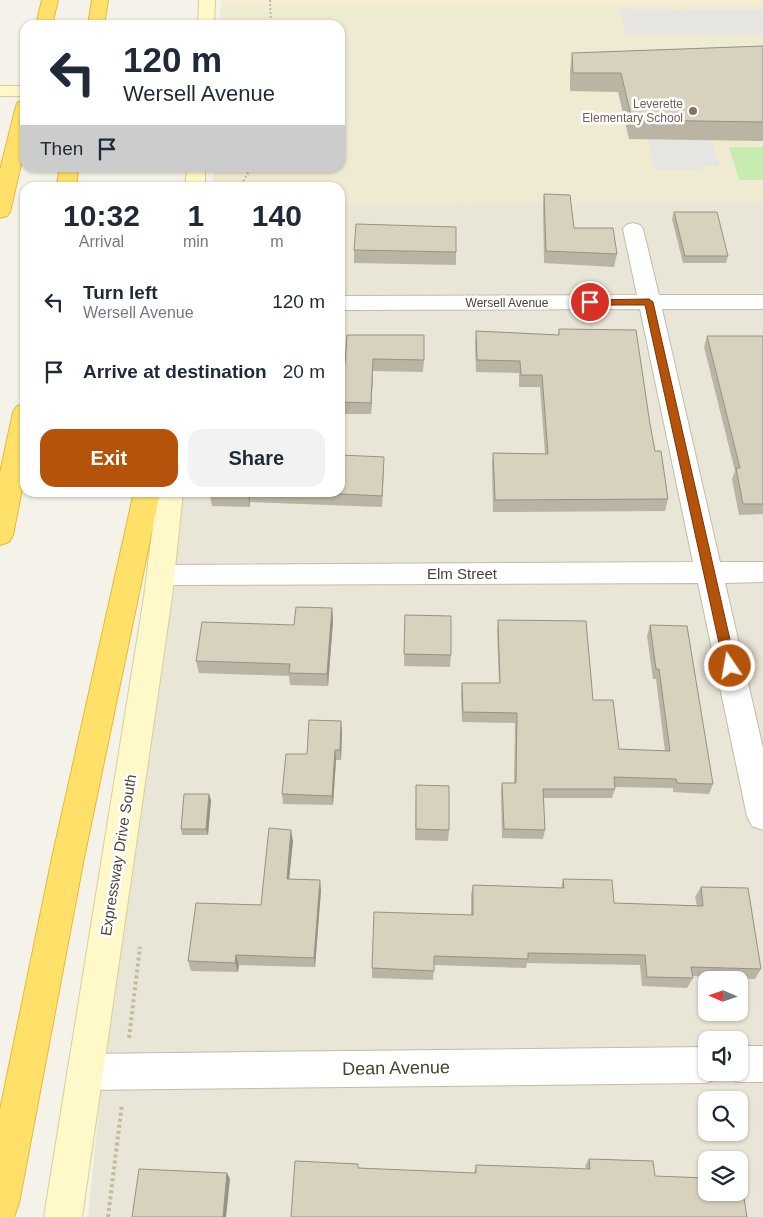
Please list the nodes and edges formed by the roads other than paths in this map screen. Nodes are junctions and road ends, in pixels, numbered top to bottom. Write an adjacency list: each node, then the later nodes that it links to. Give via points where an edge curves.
1 (50, 0): 4 (highway)
2 (100, 0): 5 (highway)
3 (207, 0): 6 (street)
4 (45, 20)
5 (97, 20)
6 (206, 20)
7 (0, 91): 8 (street)
8 (20, 91)
9 (20, 127): 10 (highway)
10 (0, 212)
11 (633, 229): 12 (street)
12 (649, 302): 13 (street, Wersell Avenue); 14 (street, Wersell Avenue); 19 (street)
13 (763, 302)
14 (345, 303)
15 (20, 437): 18 (highway)
16 (147, 497): 27 (highway, via 68,858)
17 (169, 497): 21 (street, Expressway Drive South)
18 (0, 535)
19 (709, 572): 20 (street, Elm Street); 21 (street, Elm Street); 22 (street)
20 (763, 572)
21 (160, 575): 26 (street, Expressway Drive South)
22 (763, 816)
23 (748, 1064): 24 (street)
24 (763, 1064)
25 (698, 1065): 26 (street, Dean Avenue)
26 (86, 1072): 28 (street, Expressway Drive South)
27 (0, 1203)
28 (63, 1217)

